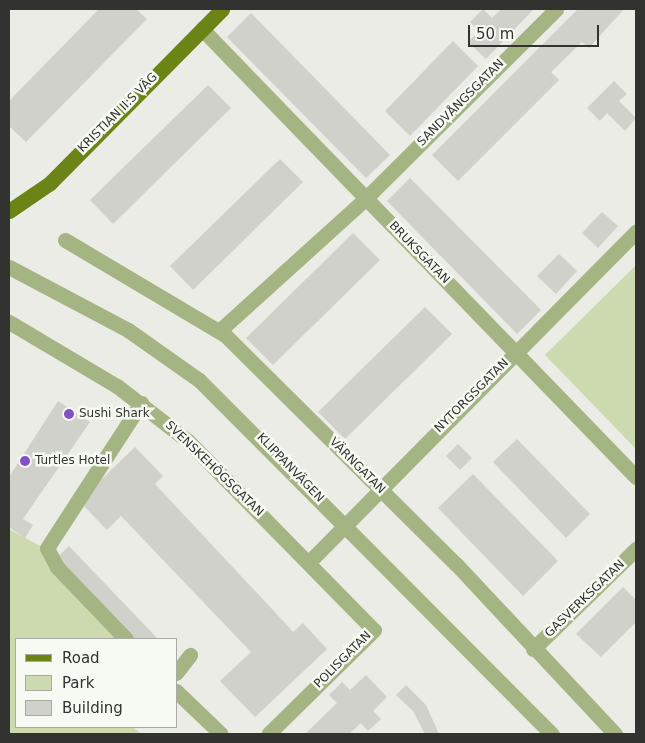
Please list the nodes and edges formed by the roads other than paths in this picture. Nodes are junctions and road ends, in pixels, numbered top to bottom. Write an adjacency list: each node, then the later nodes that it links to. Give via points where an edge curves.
1 (222, 9): 3 (main road, KRISTIAN II:S VÄG)
2 (556, 9): 4 (street, SANDVÅNGSGATAN)
3 (202, 29): 4 (street, BRUKSGATAN); 5 (main road, KRISTIAN II:S VÄG, via 50,183)
4 (366, 198): 10 (street, SANDVÅNGSGATAN); 11 (street, BRUKSGATAN)
5 (9, 211)
6 (636, 232): 11 (street, NYTORGSGATAN)
7 (64, 240): 10 (street, VÄRNGATAN)
8 (9, 267): 15 (street, KLIPPANVÄGEN, via 128,330 199,380)
9 (9, 322): 12 (street, SVENSKEHÖGSGATAN, via 74,358)
10 (220, 331): 14 (street, VÄRNGATAN)
11 (515, 352): 13 (street, BRUKSGATAN); 14 (street, NYTORGSGATAN)
12 (141, 403): 17 (street, SVENSKEHÖGSGATAN, via 188,441); 18 (street, via 47,548 57,567)
13 (636, 477)
14 (380, 489): 15 (street, NYTORGSGATAN); 19 (street, VÄRNGATAN)
15 (346, 525): 17 (street, NYTORGSGATAN); 23 (street, KLIPPANVÄGEN)
16 (636, 549): 19 (street, GASVERKSGATAN)
17 (309, 562): 25 (street, POLISGATAN, via 374,630)
18 (125, 638)
19 (534, 649): 28 (street, VÄRNGATAN)
20 (190, 655): 21 (street)
21 (178, 670)
22 (178, 692): 24 (street)
23 (532, 718): 26 (street, KLIPPANVÄGEN); 27 (street, KLIPPANVÄGEN)
24 (221, 734)
25 (268, 734)
26 (540, 734)
27 (552, 734)
28 (615, 734)

